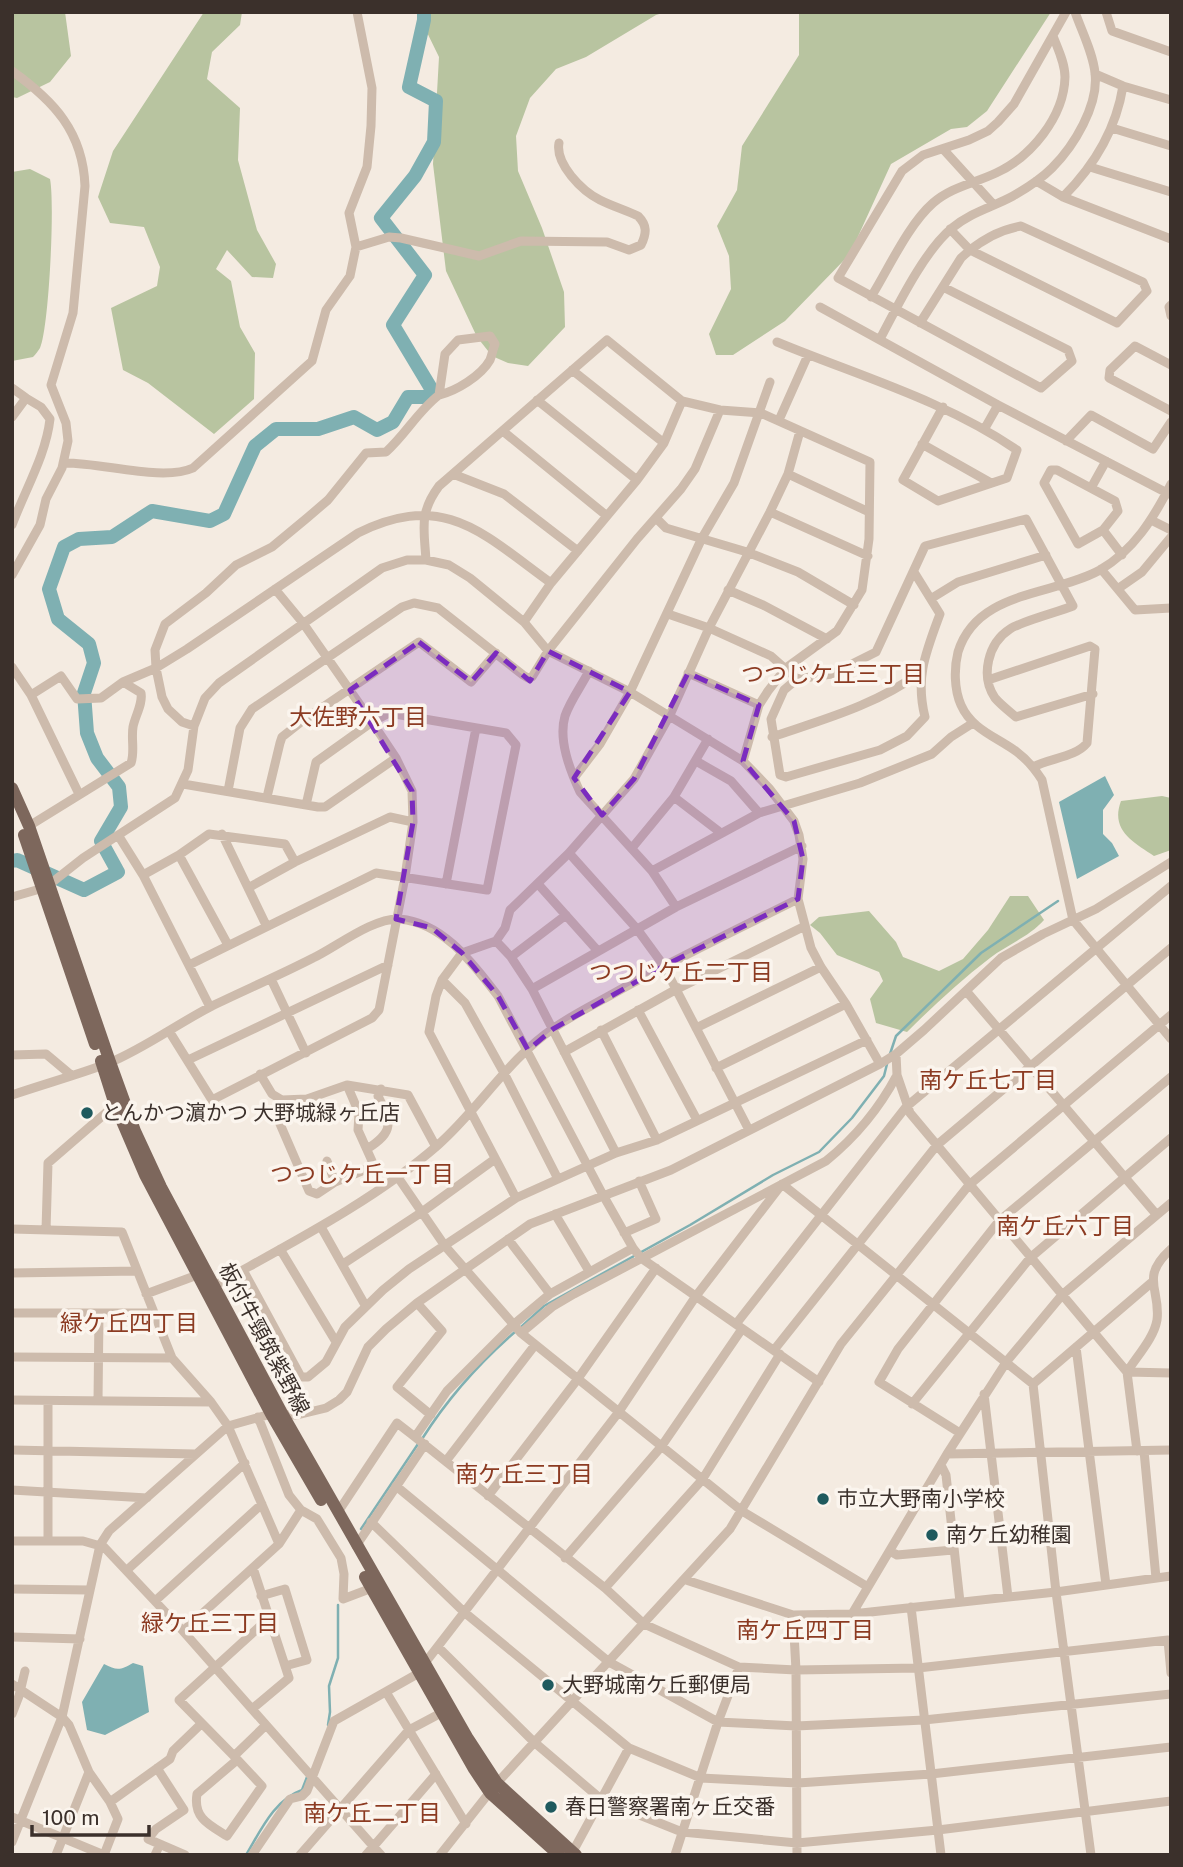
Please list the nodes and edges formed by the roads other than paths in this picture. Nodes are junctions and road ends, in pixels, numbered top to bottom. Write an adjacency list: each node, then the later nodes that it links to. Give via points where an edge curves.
1 (357, 12): 23 (street, via 372,88 370,151 349,213)
2 (1066, 12): 5 (street)
3 (1075, 12): 8 (street)
4 (1106, 12): 6 (street, via 1112,31)
5 (1053, 36): 14 (street, via 1006,115 988,131); 17 (street, via 1065,76 1051,119 1029,151 1000,172)
6 (1171, 51)
7 (12, 71): 58 (street, via 60,113 84,166 73,313 51,385 68,432)
8 (1095, 74): 9 (street); 16 (street, via 1094,96 1084,121 1066,152)
9 (1123, 86): 10 (street); 11 (street)
10 (1171, 100)
11 (1112, 128): 13 (street); 15 (street)
12 (559, 143): 23 (street, via 561,159 583,187 642,220 646,232 642,245 629,250 607,242 521,241 479,256 389,237)
13 (1171, 146)
14 (943, 149): 17 (street); 26 (street, via 923,155 902,170 838,278)
15 (1090, 167): 18 (street); 19 (street)
16 (1036, 181): 19 (street); 20 (street)
17 (975, 182): 20 (street); 26 (street, via 933,202)
18 (1171, 192)
19 (1063, 197): 22 (street)
20 (993, 204): 21 (street)
21 (950, 229): 24 (street); 29 (street)
22 (1171, 239)
23 (356, 247): 58 (street, via 350,276 326,310 312,361 193,468 158,473)
24 (970, 250): 24 (street, via 982,240 1021,226 1143,282 1147,291 1117,323); 25 (street)
25 (943, 287): 31 (street); 31 (street, via 1069,350 1072,361 1041,388)
26 (871, 297): 29 (street)
27 (1171, 304): 30 (street)
28 (820, 307): 32 (street)
29 (895, 310): 31 (street); 32 (street)
30 (1171, 316)
31 (920, 323)
32 (880, 339): 43 (street)
33 (778, 342): 34 (street)
34 (808, 355): 44 (street); 49 (street)
35 (1171, 365): 46 (street, via 1135,346 1110,370 1109,378)
36 (572, 370): 41 (street); 42 (street, via 607,340); 55 (street)
37 (770, 382): 47 (street)
38 (12, 388): 40 (street)
39 (439, 395): 39 (street, via 465,383 489,361 495,344 490,336 458,340 445,355); 102 (street, via 386,452 366,453 318,509 272,547 236,565 165,624 155,650)
40 (26, 398): 48 (street); 71 (street, via 50,419 48,440)
41 (537, 400): 53 (street); 61 (street)
42 (682, 401): 45 (street); 55 (street)
43 (998, 405): 51 (street); 54 (street)
44 (943, 407): 51 (street); 56 (street)
45 (720, 410): 47 (street); 69 (street, via 695,469)
46 (1171, 411)
47 (761, 413): 49 (street); 75 (street, via 734,483)
48 (12, 417)
49 (779, 420): 52 (street)
50 (1171, 422): 54 (street, via 1153,449 1091,415)
51 (985, 428): 62 (street, via 1017,450 1007,478)
52 (800, 431): 60 (street); 66 (street, via 870,462)
53 (504, 432): 59 (street); 68 (street)
54 (1066, 441): 57 (street)
55 (664, 443): 61 (street)
56 (922, 444): 62 (street); 62 (street, via 903,480 938,501)
57 (1106, 461): 63 (street); 64 (street)
58 (63, 463): 84 (street, via 40,525)
59 (453, 474): 67 (street, via 428,500); 76 (street, via 504,494)
60 (788, 474): 65 (street); 66 (street)
61 (636, 480): 68 (street)
62 (991, 483)
63 (1091, 488): 72 (street, via 1115,501 1118,511); 72 (street, via 1057,470 1051,470 1044,483 1078,544)
64 (1169, 491): 70 (street)
65 (770, 512): 77 (street); 80 (street)
66 (869, 512): 80 (street)
67 (424, 516): 81 (street); 85 (street, via 460,521 476,529); 88 (street, via 386,520 358,533)
68 (607, 516): 76 (street)
69 (657, 519): 75 (street, via 666,528); 98 (street)
70 (1151, 520): 73 (street); 79 (street)
71 (12, 524)
72 (1103, 530): 79 (street)
73 (1171, 530)
74 (1171, 537): 87 (street, via 1142,572)
75 (702, 538): 77 (street); 93 (street)
76 (578, 551): 85 (street)
77 (747, 552): 89 (street); 91 (street, via 798,572)
78 (1046, 555): 83 (street, via 1026,519 925,546); 86 (street); 90 (street, via 957,582)
79 (1122, 555): 82 (street)
80 (868, 556): 91 (street, via 862,590)
81 (426, 560): 94 (street, via 449,565 470,578); 95 (street, via 382,568)
82 (1101, 569): 86 (street); 87 (street)
83 (914, 572): 90 (street); 107 (street, via 876,652 832,674)
84 (12, 575)
85 (551, 583): 94 (street)
86 (1062, 584): 108 (street, via 1073,606 1010,629 994,646); 117 (street, via 990,608 961,642 955,684)
87 (1119, 588): 92 (street, via 1135,610)
88 (275, 589): 95 (street); 102 (street)
89 (728, 590): 96 (street); 97 (street)
90 (932, 598): 105 (street, via 940,614)
91 (854, 605): 97 (street)
92 (1171, 608)
93 (668, 614): 96 (street); 111 (street)
94 (524, 622): 98 (street)
95 (303, 623): 100 (street); 118 (street, via 219,683 205,698)
96 (709, 628): 103 (street, via 771,656); 106 (street)
97 (827, 639): 103 (street)
98 (548, 650): 99 (street, via 528,678); 104 (street)
99 (496, 653): 100 (street, via 438,607 414,603); 110 (street, via 471,682 419,642)
100 (326, 657): 110 (street); 129 (street, via 244,718)
101 (12, 667): 113 (street)
102 (156, 668): 109 (street); 118 (street, via 168,709)
103 (786, 668): 107 (street); 114 (street)
104 (589, 671): 111 (street); 126 (street, via 566,715 562,735)
105 (921, 672): 120 (street, via 856,708); 120 (street, via 925,718 907,736 880,750 786,777 780,775)
106 (688, 673): 114 (street); 115 (street)
107 (797, 679): 120 (street, via 785,690 771,719)
108 (988, 680): 112 (street, via 995,697 1016,717); 112 (street, via 1090,646 1095,649)
109 (123, 682): 113 (street, via 101,698 77,699 61,676); 130 (street, via 141,693 142,699 134,718 133,759)
110 (350, 690): 116 (street); 131 (street, via 282,737)
111 (630, 692): 115 (street); 126 (street, via 600,744)
112 (1093, 694): 125 (street, via 1084,747)
113 (31, 695): 130 (street)
114 (759, 705): 124 (street)
115 (670, 715): 121 (street); 137 (street, via 634,779)
116 (372, 722): 119 (street, via 389,713); 122 (street); 133 (street, via 316,762)
117 (972, 723): 125 (street); 134 (street, via 932,754 899,769)
118 (194, 726): 127 (street)
119 (476, 728): 152 (street); 152 (street, via 506,733 516,745 505,804 487,890)
120 (772, 737)
121 (708, 739): 123 (street); 124 (street)
122 (396, 758): 133 (street, via 325,807); 138 (street, via 412,791)
123 (696, 761): 132 (street); 136 (street, via 731,781)
124 (743, 761): 134 (street)
125 (1033, 766): 162 (street, via 1046,794)
126 (573, 778): 137 (street)
127 (183, 784): 129 (street); 142 (street, via 175,798)
128 (12, 788): 139 (main road, 板付牛頸筑紫野線)
129 (228, 791): 131 (street)
130 (79, 794): 139 (street)
131 (267, 797): 133 (street)
132 (674, 797): 140 (street); 144 (street)
133 (306, 805)
134 (783, 805): 136 (street); 143 (street)
135 (12, 808): 154 (main road, 板付牛頸筑紫野線)
136 (759, 813): 140 (street)
137 (603, 815): 144 (street); 145 (street)
138 (413, 822): 147 (street, via 390,817); 151 (street)
139 (29, 826): 154 (main road, 板付牛頸筑紫野線)
140 (721, 833): 149 (street)
141 (222, 834): 146 (street, via 209,834); 147 (street, via 285,844); 156 (street)
142 (116, 836): 150 (street); 154 (street)
143 (802, 846): 158 (street); 159 (street)
144 (632, 848): 149 (street)
145 (569, 853): 153 (street); 165 (street)
146 (179, 855): 150 (street); 167 (street)
147 (295, 862): 156 (street)
148 (1171, 862): 162 (street)
149 (652, 871): 159 (street)
150 (143, 875): 173 (street)
151 (405, 877): 152 (street); 161 (street); 163 (street, via 376,873)
152 (446, 884)
153 (538, 884): 160 (street); 166 (street, via 510,910)
154 (45, 886): 157 (street); 202 (main road, 板付牛頸筑紫野線)
155 (1171, 886): 169 (street)
156 (248, 888): 163 (street)
157 (12, 897)
158 (798, 899): 164 (street); 175 (street)
159 (676, 907): 165 (street)
160 (566, 915): 170 (street); 172 (street)
161 (396, 919): 171 (street, via 432,928); 174 (street); 177 (street, via 360,932)
162 (1073, 920): 169 (street); 182 (street, via 1001,958)
163 (266, 925): 167 (street)
164 (803, 927): 176 (street); 181 (street)
165 (637, 929): 170 (street); 175 (street)
166 (496, 940): 171 (street); 172 (street)
167 (228, 945): 173 (street)
168 (1171, 948): 179 (street)
169 (1097, 949): 179 (street); 193 (street)
170 (597, 950): 180 (street)
171 (462, 953): 178 (street); 196 (street, via 498,996)
172 (511, 957): 180 (street)
173 (189, 965): 184 (street)
174 (388, 965): 186 (street); 197 (street, via 380,1010)
175 (664, 966): 181 (street); 190 (street)
176 (821, 967): 183 (street); 189 (street)
177 (271, 979): 184 (street); 186 (street)
178 (442, 980): 206 (street, via 465,1003); 219 (street, via 429,1032)
179 (1127, 985): 188 (street); 204 (street)
180 (531, 989): 190 (street)
181 (675, 990): 185 (street); 189 (street)
182 (967, 992): 193 (street); 199 (street)
183 (846, 1004): 195 (street); 205 (street)
184 (211, 1007): 192 (street)
185 (638, 1010): 191 (street); 220 (street)
186 (285, 1013): 197 (street); 201 (street)
187 (1171, 1015): 188 (street)
188 (1160, 1025): 194 (street); 217 (street)
189 (696, 1028): 205 (street)
190 (553, 1029): 196 (street); 198 (street)
191 (601, 1030): 198 (street); 223 (street)
192 (169, 1031): 201 (street); 202 (street)
193 (1000, 1031): 204 (street); 218 (street)
194 (1171, 1039)
195 (867, 1040): 203 (street); 215 (street)
196 (528, 1050): 206 (street); 231 (street)
197 (306, 1052): 207 (street)
198 (564, 1052): 228 (street)
199 (896, 1054): 203 (street); 209 (street)
200 (12, 1055): 208 (street, via 46,1054)
201 (188, 1060): 207 (street, via 212,1100)
202 (106, 1064): 208 (street); 216 (main road, 板付牛頸筑紫野線); 266 (main road, 板付牛頸筑紫野線)
203 (880, 1064): 221 (street)
204 (1031, 1067): 217 (street); 225 (street)
205 (716, 1068): 215 (street)
206 (504, 1073): 219 (street); 234 (street)
207 (260, 1074): 214 (street, via 272,1094)
208 (71, 1075): 213 (street)
209 (897, 1075): 218 (street); 237 (street, via 884,1100 842,1148)
210 (1171, 1077): 224 (street)
211 (347, 1085): 212 (street); 214 (street, via 307,1099); 227 (street)
212 (381, 1089): 226 (street, via 408,1095); 227 (street, via 378,1096 388,1127 384,1138)
213 (12, 1095)
214 (282, 1100): 236 (street, via 277,1116 309,1191 317,1194)
215 (735, 1104): 220 (street); 221 (street)
216 (115, 1105): 249 (street, via 48,1163); 266 (main road, 板付牛頸筑紫野線, via 145,1175)
217 (1064, 1105): 224 (street); 238 (street)
218 (906, 1107): 225 (street); 244 (street)
219 (471, 1110): 226 (street); 229 (street)
220 (697, 1120): 223 (street)
221 (749, 1130): 235 (street)
222 (1171, 1138): 233 (street)
223 (657, 1140): 228 (street)
224 (1094, 1141): 233 (street); 246 (street)
225 (937, 1145): 238 (street); 252 (street)
226 (436, 1147): 232 (street)
227 (367, 1149): 236 (street, via 372,1161 369,1168)
228 (616, 1153): 231 (street)
229 (495, 1159): 240 (street); 242 (street)
230 (327, 1161): 236 (street)
231 (589, 1166): 234 (street); 239 (street)
232 (397, 1176): 242 (street); 247 (street)
233 (1125, 1177): 245 (street); 258 (street)
234 (558, 1179): 240 (street)
235 (639, 1181): 239 (street); 250 (street, via 656,1219)
236 (335, 1182)
237 (782, 1184): 244 (street); 257 (street); 273 (street)
238 (969, 1185): 246 (street); 267 (street)
239 (603, 1195): 243 (street); 250 (street)
240 (516, 1198): 253 (street)
241 (1171, 1203): 245 (street)
242 (422, 1212): 253 (street); 259 (street)
243 (555, 1214): 251 (street); 264 (street)
244 (821, 1214): 252 (street); 281 (street)
245 (1156, 1214): 272 (street)
246 (999, 1221): 258 (street); 275 (street)
247 (321, 1227): 255 (street); 259 (street)
248 (12, 1229): 249 (street)
249 (46, 1230): 262 (street, via 122,1232)
250 (624, 1233): 254 (street)
251 (508, 1239): 263 (street); 271 (street)
252 (858, 1243): 267 (street); 288 (street)
253 (445, 1247): 263 (street); 276 (street)
254 (633, 1248): 257 (street); 264 (street)
255 (280, 1249): 261 (street); 285 (street)
256 (1171, 1249): 268 (street, via 1157,1265)
257 (641, 1258): 260 (street); 284 (street, via 552,1307)
258 (1030, 1258): 272 (street); 282 (street)
259 (342, 1265): 276 (street)
260 (656, 1268): 273 (street); 295 (street)
261 (243, 1270): 269 (street); 285 (street, via 302,1377 326,1362)
262 (137, 1271): 265 (street); 270 (street)
263 (464, 1271): 274 (street); 280 (street)
264 (589, 1271): 271 (street)
265 (12, 1273)
266 (202, 1273): 269 (main road, 板付牛頸筑紫野線); 270 (street); 305 (main road, 板付牛頸筑紫野線)
267 (897, 1274): 275 (street); 296 (street, via 841,1344)
268 (1151, 1283): 283 (street); 293 (street, via 1157,1306 1154,1331)
269 (214, 1286): 305 (main road, 板付牛頸筑紫野線)
270 (146, 1294): 279 (street)
271 (550, 1294): 280 (street)
272 (1062, 1295): 283 (street); 292 (street)
273 (696, 1296): 281 (street); 304 (street)
274 (417, 1303): 305 (street, via 368,1347 339,1400 297,1415); 306 (street, via 442,1331 397,1387)
275 (934, 1303): 282 (street); 303 (street, via 879,1382)
276 (365, 1305): 285 (street)
277 (12, 1313): 278 (street)
278 (99, 1313): 279 (street); 290 (street)
279 (154, 1313): 291 (street)
280 (513, 1325): 284 (street); 306 (street, via 447,1391)
281 (739, 1326): 288 (street); 311 (street)
282 (970, 1332): 292 (street); 303 (street)
283 (1094, 1332): 287 (street); 293 (street)
284 (521, 1333): 286 (street)
285 (336, 1342)
286 (535, 1345): 295 (street); 321 (street)
287 (1076, 1347): 297 (street); 316 (street)
288 (777, 1352): 296 (street); 324 (street)
289 (12, 1357): 290 (street)
290 (98, 1357): 291 (street); 301 (street)
291 (172, 1357): 302 (street)
292 (1007, 1361): 297 (street); 298 (street)
293 (1127, 1372): 294 (street); 315 (street)
294 (1171, 1373)
295 (577, 1380): 304 (street); 328 (street)
296 (819, 1382): 332 (street)
297 (1034, 1384): 317 (street)
298 (984, 1394): 308 (street); 320 (street)
299 (12, 1400): 300 (street)
300 (48, 1401): 301 (street); 314 (street)
301 (98, 1401): 302 (street)
302 (211, 1402): 307 (street)
303 (912, 1404): 308 (street)
304 (618, 1413): 311 (street); 335 (street)
305 (270, 1415): 307 (street); 331 (street, via 289,1495); 333 (main road, 板付牛頸筑紫野線); 352 (main road, 板付牛頸筑紫野線)
306 (431, 1415): 309 (street)
307 (228, 1426): 318 (street); 322 (street)
308 (960, 1433): 319 (street)
309 (415, 1437): 310 (street); 333 (street, via 397,1423)
310 (425, 1444): 321 (street); 325 (street)
311 (661, 1447): 324 (street); 343 (street)
312 (12, 1450): 314 (street)
313 (1171, 1450): 315 (street)
314 (48, 1451): 318 (street); 327 (street)
315 (1140, 1451): 316 (street); 348 (street)
316 (1088, 1452): 317 (street); 350 (street)
317 (1041, 1453): 320 (street); 356 (street)
318 (195, 1454): 329 (street)
319 (947, 1454): 320 (street); 323 (street)
320 (993, 1454): 358 (street)
321 (446, 1461): 328 (street)
322 (246, 1463): 330 (street); 345 (street)
323 (941, 1465): 341 (street, via 946,1475); 342 (street)
324 (702, 1480): 332 (street); 353 (street)
325 (396, 1486): 334 (street); 346 (street)
326 (12, 1490): 327 (street)
327 (47, 1490): 329 (street); 337 (street)
328 (488, 1496): 335 (street)
329 (147, 1498): 339 (street, via 109,1531)
330 (262, 1504): 338 (street); 359 (street)
331 (301, 1510): 338 (street); 352 (street, via 317,1519 341,1558 343,1599)
332 (742, 1511): 349 (street); 351 (street)
333 (338, 1512): 340 (main road, 板付牛頸筑紫野線)
334 (370, 1522): 340 (street); 362 (street)
335 (528, 1528): 343 (street); 346 (street)
336 (12, 1541): 337 (street)
337 (48, 1541): 339 (street)
338 (279, 1544): 344 (street)
339 (100, 1545): 345 (street); 355 (street)
340 (356, 1546): 377 (main road, 板付牛頸筑紫野線)
341 (953, 1550): 342 (street, via 897,1555); 360 (street)
342 (890, 1551): 351 (street)
343 (565, 1558): 353 (street)
344 (253, 1568): 357 (street); 367 (street)
345 (127, 1570): 359 (street)
346 (496, 1570): 362 (street); 373 (street)
347 (1171, 1576): 348 (street)
348 (1156, 1578): 350 (street)
349 (686, 1580): 364 (street); 366 (street)
350 (1107, 1585): 356 (street)
351 (868, 1587): 363 (street)
352 (372, 1588): 377 (main road, 板付牛頸筑紫野線)
353 (605, 1588): 366 (street)
354 (12, 1589): 355 (street)
355 (89, 1590): 369 (street)
356 (1056, 1592): 358 (street); 372 (street)
357 (261, 1596): 365 (street); 374 (street, via 285,1589 307,1660)
358 (1007, 1597): 360 (street)
359 (155, 1601): 367 (street)
360 (960, 1602): 361 (street)
361 (911, 1608): 363 (street); 378 (street)
362 (464, 1612): 371 (street); 385 (street)
363 (852, 1614): 364 (street)
364 (793, 1615): 379 (street)
365 (269, 1618): 374 (street); 375 (street)
366 (644, 1624): 373 (street); 376 (street)
367 (183, 1631): 375 (street)
368 (12, 1637): 369 (street)
369 (80, 1639): 390 (street)
370 (1169, 1640): 372 (street); 381 (street)
371 (438, 1647): 377 (street); 397 (street)
372 (1065, 1651): 378 (street); 386 (street)
373 (609, 1662): 385 (street); 392 (street)
374 (285, 1666): 387 (street, via 289,1678)
375 (215, 1667): 387 (street); 393 (street, via 179,1700)
376 (739, 1667): 379 (street); 392 (street)
377 (422, 1668): 383 (street); 388 (main road, 板付牛頸筑紫野線); 409 (main road, 板付牛頸筑紫野線)
378 (918, 1668): 379 (street); 391 (street)
379 (796, 1670): 395 (street)
380 (25, 1671): 382 (street)
381 (1171, 1673)
382 (16, 1687): 389 (street); 390 (street)
383 (386, 1692): 396 (street); 406 (street, via 334,1721)
384 (1171, 1694): 386 (street)
385 (572, 1702): 397 (street); 399 (street)
386 (1072, 1704): 391 (street); 400 (street)
387 (252, 1709): 394 (street)
388 (441, 1713): 396 (street); 409 (main road, 板付牛頸筑紫野線)
389 (12, 1714)
390 (62, 1717): 403 (street); 415 (street)
391 (924, 1720): 395 (street); 405 (street)
392 (718, 1722): 395 (street); 407 (street)
393 (201, 1724): 401 (street); 402 (street)
394 (267, 1726): 401 (street); 406 (street)
395 (796, 1726): 408 (street)
396 (409, 1730): 404 (street); 413 (street)
397 (534, 1742): 409 (street); 410 (street)
398 (1171, 1747): 400 (street)
399 (629, 1748): 407 (street); 410 (street)
400 (1078, 1757): 405 (street); 414 (street)
401 (235, 1758): 401 (street, via 262,1786 227,1836 205,1822 195,1806 197,1794)
402 (157, 1768): 412 (street); 422 (street, via 184,1810 148,1839)
403 (89, 1772): 412 (street); 419 (street)
404 (436, 1774): 416 (street); 423 (street)
405 (931, 1774): 408 (street); 417 (street)
406 (313, 1778): 413 (street); 429 (street, via 302,1796 290,1799)
407 (701, 1778): 408 (street); 418 (street)
408 (798, 1783): 421 (street)
409 (494, 1788): 416 (street); 424 (main road, 板付牛頸筑紫野線); 434 (main road, 板付牛頸筑紫野線)
410 (602, 1800): 418 (street); 424 (street)
411 (1171, 1801): 414 (street)
412 (110, 1802): 426 (street, via 118,1819)
413 (340, 1808): 423 (street); 430 (street)
414 (1085, 1811): 417 (street); 438 (street)
415 (17, 1819): 419 (street); 420 (street)
416 (466, 1824): 433 (street)
417 (938, 1830): 421 (street); 437 (street)
418 (682, 1832): 421 (street); 435 (street)
419 (63, 1838): 425 (street); 426 (street)
420 (12, 1842)
421 (797, 1843): 436 (street)
422 (159, 1844): 427 (street); 428 (street)
423 (374, 1846): 431 (street); 432 (street)
424 (574, 1854)
425 (56, 1855)
426 (104, 1855)
427 (155, 1855)
428 (185, 1855)
429 (252, 1855)
430 (300, 1855)
431 (366, 1855)
432 (381, 1855)
433 (440, 1855)
434 (559, 1855)
435 (676, 1855)
436 (797, 1855)
437 (941, 1855)
438 (1091, 1855)

